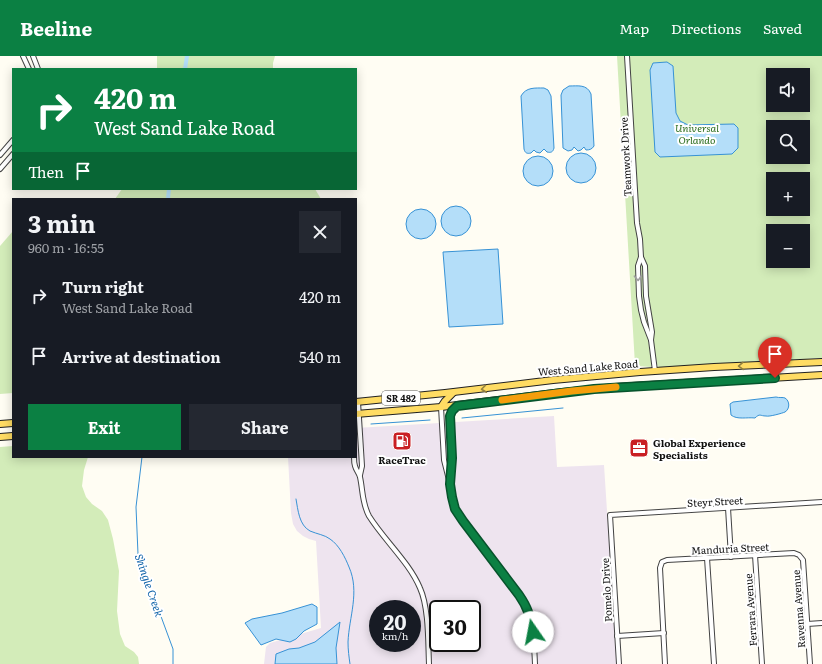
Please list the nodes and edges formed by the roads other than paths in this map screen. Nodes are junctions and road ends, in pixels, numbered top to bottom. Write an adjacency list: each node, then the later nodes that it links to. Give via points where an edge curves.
1 (23, 56): 4 (street)
2 (33, 56): 5 (street)
3 (627, 56): 10 (street, Teamwork Drive)
4 (29, 68)
5 (38, 68)
6 (12, 141): 7 (street)
7 (0, 155)
8 (12, 155): 9 (street)
9 (0, 169)
10 (641, 257): 11 (street, Teamwork Drive, via 645,266); 11 (street, Teamwork Drive, one-way to 11, via 638,266 641,310)
11 (651, 340): 13 (street, Teamwork Drive)
12 (822, 362): 13 (main road, West Sand Lake Road / SR 482, one-way to 13)
13 (655, 371): 15 (main road, West Sand Lake Road / SR 482, one-way to 15)
14 (822, 375): 17 (main road, SR 482, via 594,389)
15 (455, 392): 16 (main road, West Sand Lake Road / SR 482); 18 (main road)
16 (357, 402): 19 (street)
17 (457, 406): 18 (main road, SR 482); 28 (street, via 450,416)
18 (441, 407): 19 (main road, SR 482); 28 (street, via 444,460)
19 (358, 414): 25 (street)
20 (12, 423): 21 (main road)
21 (0, 424)
22 (12, 436): 23 (main road)
23 (0, 437)
24 (357, 449): 25 (street)
25 (361, 449): 27 (street)
26 (354, 458): 27 (street)
27 (360, 476): 40 (street, via 363,502 368,514 421,589 426,614)
28 (450, 484): 41 (street, via 455,509 526,607 531,618)
29 (822, 502): 30 (street, Steyr Street)
30 (728, 508): 31 (street, Steyr Street); 34 (street)
31 (610, 515): 39 (street, Pomelo Drive)
32 (799, 554): 33 (street, Manduria Street); 36 (street, Ravenna Avenue, via 803,560)
33 (755, 555): 34 (street, Manduria Street); 45 (street, Ferrara Avenue)
34 (731, 557): 35 (street, Manduria Street)
35 (707, 558): 38 (street, Manduria Street, via 662,562 660,568); 44 (street)
36 (807, 624): 37 (street); 46 (street, Ravenna Avenue)
37 (822, 624)
38 (664, 634): 39 (street); 43 (street)
39 (617, 636): 42 (street, Pomelo Drive)
40 (429, 664)
41 (535, 664)
42 (619, 664)
43 (665, 664)
44 (714, 664)
45 (762, 664)
46 (810, 664)

